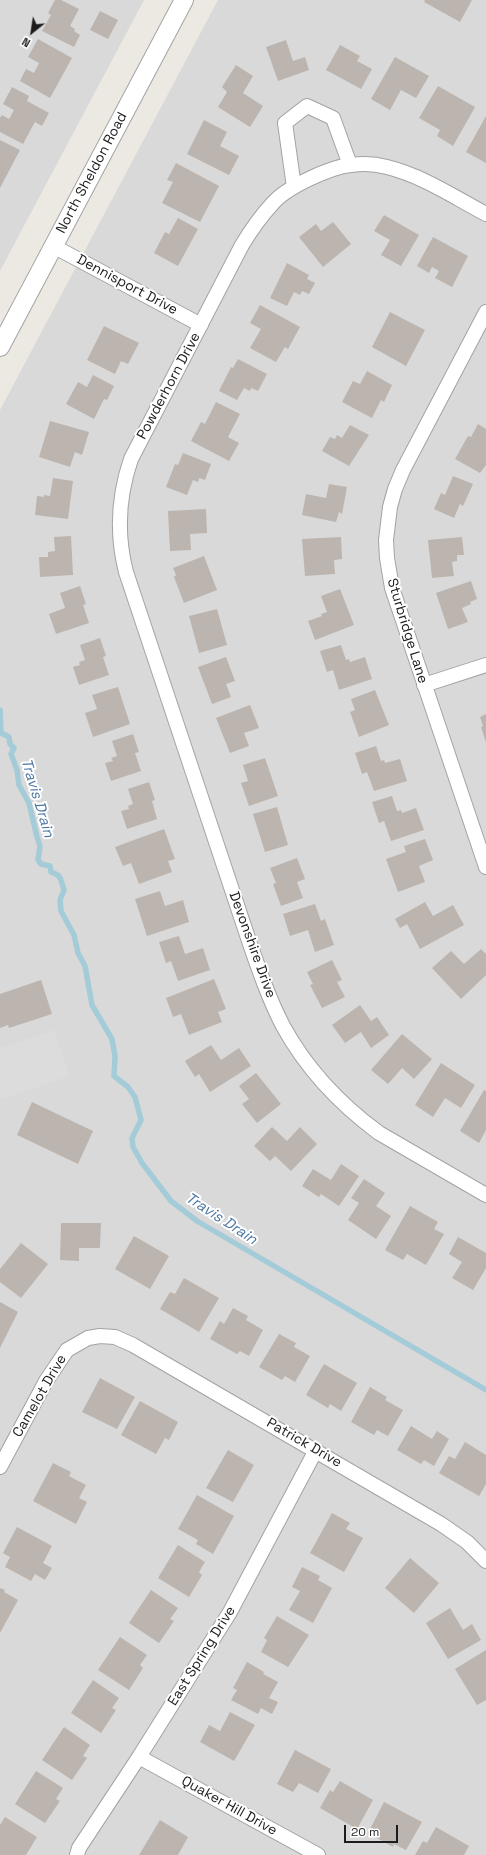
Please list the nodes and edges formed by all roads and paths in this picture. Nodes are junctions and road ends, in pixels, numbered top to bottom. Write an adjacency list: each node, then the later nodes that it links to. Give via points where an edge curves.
1 (184, 0): 5 (street, North Sheldon Road)
2 (350, 165): 3 (street, Powderhorn Drive); 3 (street, via 333,118 307,106 285,123); 4 (street, Powderhorn Drive, via 373,164 417,176)
3 (294, 187): 7 (street, Powderhorn Drive, via 273,202 253,228)
4 (486, 214)
5 (54, 246): 7 (street, Dennisport Drive); 8 (street, North Sheldon Road)
6 (486, 312): 11 (street, Sturbridge Lane, via 403,470 390,507 386,540 392,588)
7 (201, 325): 9 (street, Powderhorn Drive, via 131,459 125,476 119,512 119,536 126,572)
8 (0, 347)
9 (139, 609): 13 (street, Devonshire Drive, via 249,941 266,990 283,1026 336,1096 366,1123)
10 (486, 664): 11 (street)
11 (424, 685): 12 (street, Sturbridge Lane)
12 (486, 867)
13 (486, 1195)
14 (115, 1337): 15 (street, Patrick Drive); 16 (street, Camelot Drive, via 88,1338 67,1350 46,1380)
15 (316, 1450): 17 (street, Patrick Drive, via 441,1524 467,1542); 18 (street, East Spring Drive, via 230,1612)
16 (0, 1467)
17 (486, 1561)
18 (139, 1757): 19 (street, East Spring Drive); 20 (street, Quaker Hill Drive)
19 (77, 1855)
20 (318, 1855)

